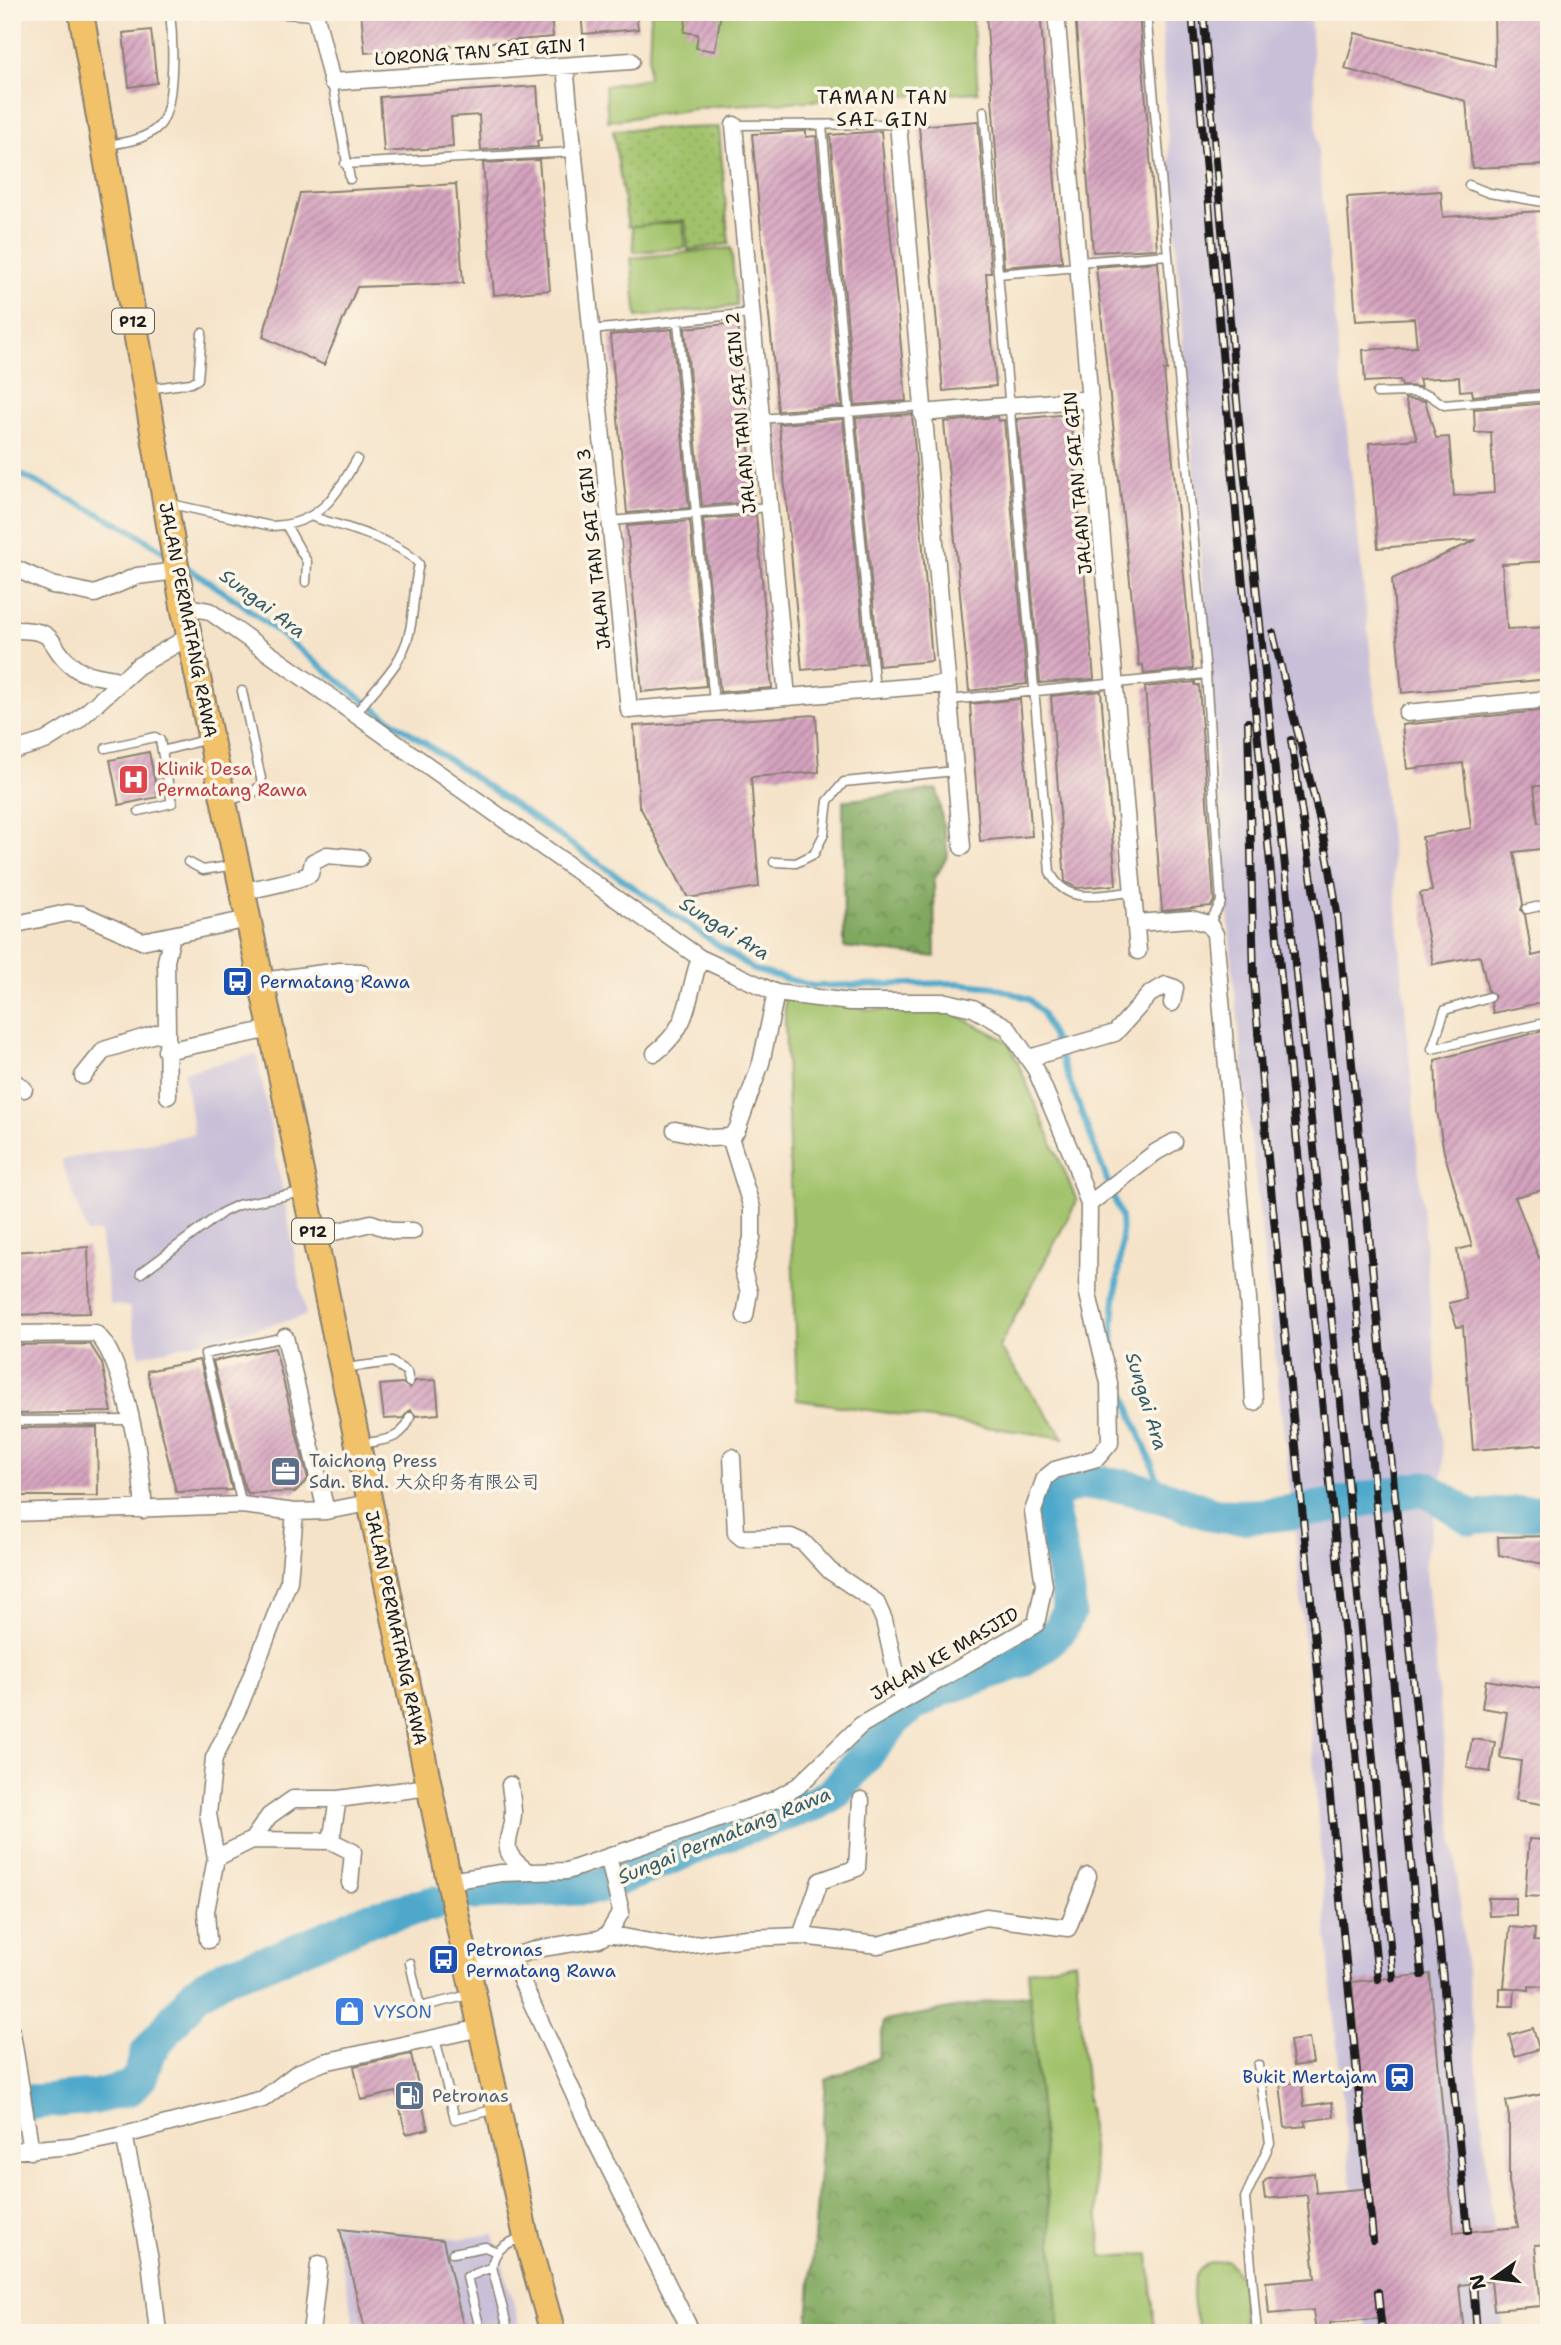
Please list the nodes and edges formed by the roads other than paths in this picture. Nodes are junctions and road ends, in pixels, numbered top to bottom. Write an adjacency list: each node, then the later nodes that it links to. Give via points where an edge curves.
1 (81, 12): 14 (main road, JALAN PERMATANG RAWA / P12)
2 (170, 12): 14 (lane, via 172,75 161,124 136,140)
3 (256, 12): 6 (lane)
4 (1056, 12): 21 (street, JALAN TAN SAI GIN)
5 (1146, 12): 20 (lane)
6 (316, 14): 9 (street)
7 (631, 61): 8 (street, LORONG TAN SAI GIN 1)
8 (565, 66): 9 (street, LORONG TAN SAI GIN 1); 15 (street, JALAN TAN SAI GIN 3)
9 (332, 82): 16 (lane)
10 (984, 111): 22 (lane)
11 (898, 124): 13 (lane); 32 (street)
12 (734, 125): 13 (lane); 23 (street, JALAN TAN SAI GIN 2)
13 (822, 125): 33 (lane)
14 (104, 146): 27 (main road, JALAN PERMATANG RAWA / P12)
15 (574, 152): 16 (lane); 25 (street, JALAN TAN SAI GIN 3)
16 (345, 164): 17 (lane)
17 (350, 179)
18 (1469, 185): 19 (lane)
19 (1549, 203)
20 (1168, 255): 21 (lane); 48 (lane)
21 (1078, 265): 22 (lane); 30 (street, JALAN TAN SAI GIN)
22 (998, 274): 31 (lane)
23 (751, 313): 24 (lane); 34 (street, JALAN TAN SAI GIN 2)
24 (678, 322): 25 (lane); 38 (lane)
25 (592, 330): 40 (street, JALAN TAN SAI GIN 3)
26 (202, 333): 27 (lane, via 198,379)
27 (145, 389): 37 (main road, JALAN PERMATANG RAWA / P12)
28 (1377, 393): 29 (lane, via 1411,392 1444,405)
29 (1549, 396)
30 (1090, 399): 31 (street); 50 (street, JALAN TAN SAI GIN)
31 (1009, 406): 32 (street); 54 (lane)
32 (922, 409): 33 (lane); 51 (street)
33 (849, 412): 34 (lane); 52 (lane)
34 (761, 419): 36 (street, JALAN TAN SAI GIN 2)
35 (356, 458): 39 (lane, via 339,490)
36 (769, 507): 38 (lane); 55 (street, JALAN TAN SAI GIN 2)
37 (166, 512): 41 (lane); 43 (main road, JALAN PERMATANG RAWA / P12)
38 (696, 514): 40 (lane); 58 (lane)
39 (313, 517): 41 (lane); 60 (lane, via 379,540 419,564 409,635 401,656)
40 (611, 521): 58 (street, JALAN TAN SAI GIN 3, via 629,710)
41 (286, 525): 44 (lane, via 307,562)
42 (12, 567): 43 (street, via 52,585 96,594 137,576)
43 (176, 571): 45 (main road, JALAN PERMATANG RAWA / P12)
44 (306, 582)
45 (183, 606): 47 (main road, JALAN PERMATANG RAWA / P12); 60 (street, JALAN KE MASJID, via 209,611)
46 (12, 630): 49 (street, via 45,633 76,670)
47 (190, 636): 49 (street); 61 (main road, JALAN PERMATANG RAWA / P12)
48 (1206, 674): 50 (lane); 79 (lane, via 1221,902)
49 (118, 680): 63 (street, via 77,721 44,741)
50 (1115, 683): 54 (lane); 74 (street, JALAN TAN SAI GIN)
51 (947, 684): 52 (street, JALAN TAN SAI GIN 3); 57 (street)
52 (875, 690): 55 (street, JALAN TAN SAI GIN 3)
53 (242, 691): 66 (lane, via 262,783 253,793)
54 (1033, 692): 57 (lane); 74 (lane, via 1050,872 1057,887 1070,896)
55 (787, 697): 58 (street, JALAN TAN SAI GIN 3)
56 (1549, 699): 59 (street)
57 (949, 700): 65 (street)
58 (714, 703)
59 (1407, 713)
60 (356, 714): 83 (street, JALAN KE MASJID)
61 (211, 738): 64 (lane); 66 (main road, JALAN PERMATANG RAWA / P12)
62 (106, 748): 64 (lane, via 155,737)
63 (12, 751)
64 (162, 751): 67 (lane, via 172,803)
65 (956, 771): 68 (street); 71 (lane, via 844,782 828,801 824,834 814,854 796,863)
66 (225, 802): 72 (main road, JALAN PERMATANG RAWA / P12)
67 (138, 811)
68 (962, 847)
69 (360, 858): 73 (street, via 327,855 313,862 310,874 300,880)
70 (188, 862): 72 (lane, via 203,870)
71 (774, 862)
72 (238, 864): 73 (main road, JALAN PERMATANG RAWA / P12)
73 (243, 892): 77 (main road, JALAN PERMATANG RAWA / P12)
74 (1133, 892): 78 (street, JALAN TAN SAI GIN)
75 (1549, 904): 76 (lane)
76 (1527, 909)
77 (249, 919): 81 (street); 85 (main road, JALAN PERMATANG RAWA / P12)
78 (1136, 923): 79 (street, via 1192,919); 82 (street, JALAN TAN SAI GIN)
79 (1209, 924): 110 (street, via 1215,934)
80 (12, 925): 81 (street, via 82,914 142,941)
81 (173, 936): 91 (street, via 166,961)
82 (1138, 951)
83 (700, 958): 86 (street, JALAN KE MASJID); 93 (street, via 680,1029)
84 (361, 972): 85 (street)
85 (261, 981): 90 (main road, JALAN PERMATANG RAWA / P12)
86 (776, 993): 94 (street, JALAN KE MASJID, via 850,1002 947,1002 972,1008 1007,1027); 98 (street, via 761,1063)
87 (1489, 998): 89 (lane, via 1445,1010 1432,1049)
88 (1172, 1003): 94 (street, via 1175,988 1166,985 1150,994 1115,1033)
89 (1549, 1022)
90 (271, 1028): 92 (street); 100 (main road, JALAN PERMATANG RAWA / P12)
91 (165, 1031): 92 (street); 95 (street, via 104,1050)
92 (166, 1051): 96 (street)
93 (655, 1053)
94 (1032, 1057): 101 (street, JALAN KE MASJID)
95 (83, 1076)
96 (168, 1096)
97 (675, 1130): 98 (street)
98 (730, 1138): 105 (street, via 751,1208 752,1238 743,1271 749,1292)
99 (1174, 1142): 101 (street)
100 (305, 1191): 103 (main road, JALAN PERMATANG RAWA / P12); 104 (lane, via 223,1212)
101 (1093, 1201): 122 (street, JALAN KE MASJID, via 1088,1294 1109,1383 1110,1443 1097,1458 1055,1470 1045,1478 1032,1511 1044,1585 1036,1624)
102 (413, 1231): 103 (street, via 394,1231 371,1223)
103 (314, 1237): 108 (main road, JALAN PERMATANG RAWA / P12)
104 (141, 1273)
105 (745, 1316)
106 (12, 1334): 112 (street, via 95,1334 105,1340 114,1357)
107 (285, 1337): 117 (lane, via 205,1354); 119 (street)
108 (342, 1368): 109 (lane, via 392,1362 407,1372); 114 (main road, JALAN PERMATANG RAWA / P12)
109 (409, 1382)
110 (1254, 1402)
111 (410, 1417): 114 (lane, via 406,1431 397,1437)
112 (130, 1420): 113 (lane); 118 (street, via 142,1479)
113 (12, 1421)
114 (358, 1444): 116 (main road, JALAN PERMATANG RAWA / P12)
115 (732, 1457): 122 (street, via 736,1533 742,1538 791,1537 804,1543 830,1571 876,1602)
116 (370, 1503): 119 (street); 124 (main road, JALAN PERMATANG RAWA / P12)
117 (242, 1505): 118 (street); 120 (street)
118 (142, 1510): 121 (street)
119 (326, 1511): 120 (street)
120 (295, 1512): 129 (street, via 289,1581 214,1758 208,1814)
121 (12, 1513)
122 (902, 1700): 130 (street, JALAN KE MASJID, via 861,1725 798,1786 774,1800)
123 (510, 1785): 131 (street, via 509,1854)
124 (429, 1787): 125 (street); 134 (main road, JALAN PERMATANG RAWA / P12)
125 (338, 1799): 127 (street, via 293,1799 270,1816); 128 (street)
126 (861, 1800): 136 (street, via 858,1868 820,1881)
127 (252, 1840): 128 (street); 129 (street)
128 (331, 1841): 133 (street, via 353,1853)
129 (216, 1858): 137 (street, via 206,1911)
130 (608, 1862): 131 (street, JALAN KE MASJID, via 567,1871); 135 (street, via 621,1912)
131 (527, 1871): 134 (street, JALAN KE MASJID)
132 (1088, 1876): 136 (street, via 1068,1928 986,1917 878,1945)
133 (350, 1883)
134 (451, 1892): 140 (main road, JALAN PERMATANG RAWA / P12)
135 (608, 1934): 136 (street, via 676,1947); 138 (street)
136 (801, 1936)
137 (208, 1940)
138 (512, 1958): 140 (street); 162 (street, via 595,2140)
139 (410, 1964): 141 (lane, via 420,2007)
140 (468, 1969): 141 (main road, JALAN PERMATANG RAWA / P12)
141 (473, 1994): 142 (main road, JALAN PERMATANG RAWA / P12)
142 (481, 2028): 144 (street); 146 (main road, JALAN PERMATANG RAWA / P12)
143 (12, 2033): 149 (street)
144 (435, 2038): 146 (lane, via 455,2119); 147 (street, via 324,2062 297,2073 263,2099)
145 (1258, 2065): 163 (lane, via 1270,2143 1246,2192)
146 (498, 2109): 150 (main road, JALAN PERMATANG RAWA / P12)
147 (124, 2136): 149 (street); 157 (street, via 150,2260)
148 (12, 2151): 149 (street)
149 (31, 2151)
150 (526, 2237): 151 (lane); 161 (main road, JALAN PERMATANG RAWA / P12)
151 (497, 2252): 152 (lane, via 485,2247); 154 (lane)
152 (453, 2253)
153 (319, 2264): 158 (street)
154 (492, 2267): 159 (lane, via 467,2277); 160 (lane)
155 (1549, 2270): 156 (lane)
156 (1549, 2284)
157 (158, 2333)
158 (311, 2333)
159 (481, 2333)
160 (509, 2333)
161 (553, 2333)
162 (692, 2333)
163 (1257, 2333)

